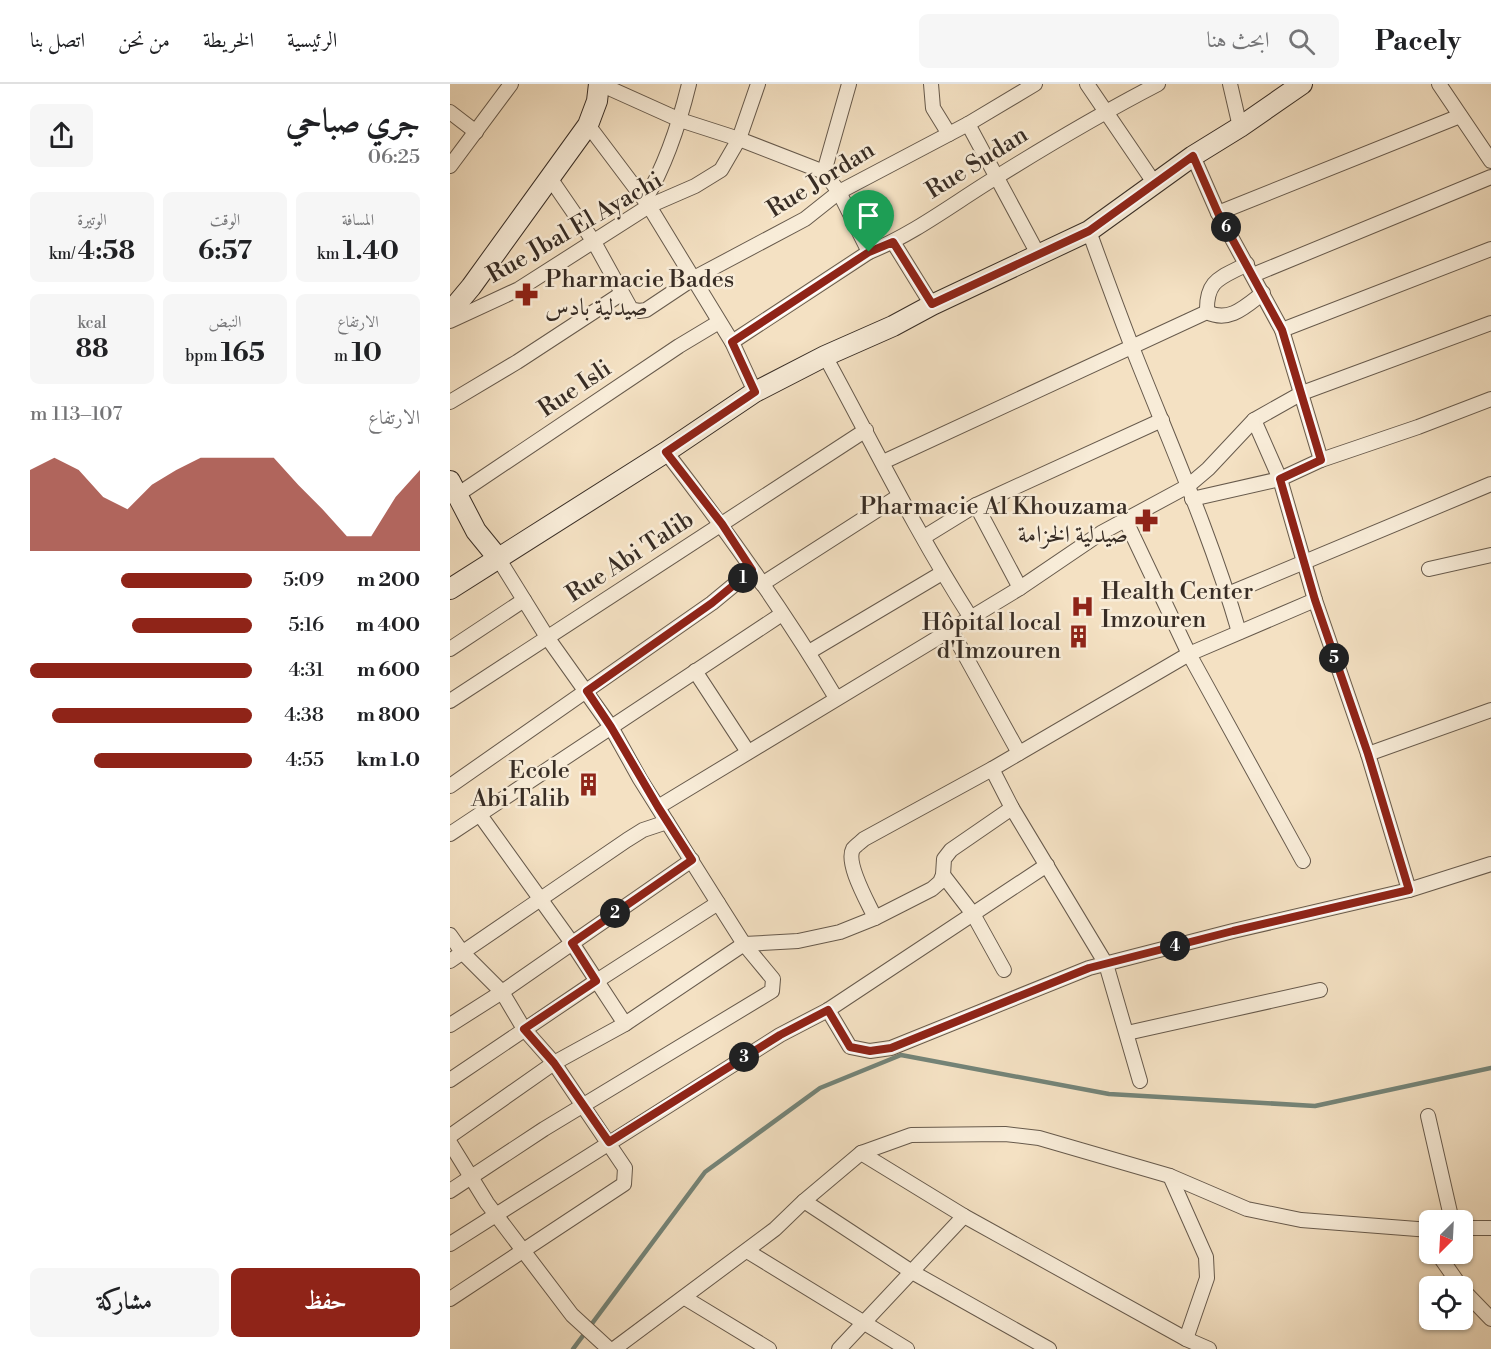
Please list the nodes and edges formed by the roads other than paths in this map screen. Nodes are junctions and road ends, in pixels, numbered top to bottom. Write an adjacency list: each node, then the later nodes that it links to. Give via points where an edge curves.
1 (511, 84): 20 (street)
2 (599, 84): 16 (street); 18 (main road)
3 (689, 84): 16 (street)
4 (758, 84): 22 (street, Rue Jbal El Ayachi)
5 (849, 84): 26 (street)
6 (931, 84): 21 (street, via 933,108)
7 (1035, 84): 17 (street, Rue Jordan)
8 (1087, 84): 13 (street)
9 (1158, 84): 13 (street, Rue Sudan)
10 (1230, 84): 19 (street)
11 (1302, 84): 19 (main road)
12 (1445, 86): 15 (street)
13 (1107, 111): 27 (street, Rue Sudan); 30 (street)
14 (450, 112): 20 (street)
15 (1460, 116): 24 (street); 33 (street)
16 (680, 120): 22 (street); 32 (street)
17 (968, 124): 21 (street, Rue Jordan); 27 (street)
18 (588, 125): 29 (main road); 32 (street)
19 (1240, 127): 23 (main road)
20 (476, 132): 25 (street)
21 (949, 134): 31 (street, Rue Jordan)
22 (739, 139): 26 (street); 32 (street, Rue Jbal El Ayachi, via 722,170 695,186)
23 (1193, 156): 30 (main road); 33 (street)
24 (1491, 161)
25 (450, 166)
26 (824, 172): 31 (street)
27 (997, 177): 36 (street, Rue Sudan); 39 (street)
28 (1491, 177): 40 (street)
29 (550, 178): 35 (street); 45 (main road)
30 (1155, 184): 34 (main road)
31 (839, 192): 38 (street); 41 (street, Rue Jordan, via 805,219)
32 (647, 203): 35 (street, Rue Jbal El Ayachi); 41 (street)
33 (1218, 213): 40 (street)
34 (1089, 231): 39 (main road); 52 (street)
35 (594, 242): 43 (street); 47 (street, Rue Jbal El Ayachi, via 519,289)
36 (893, 242): 38 (street, Rue Sudan); 44 (street)
37 (1491, 249): 50 (street)
38 (869, 252): 51 (street, Rue Sudan)
39 (1038, 254): 44 (main road)
40 (1250, 269): 42 (street); 46 (street, via 1215,281 1206,296)
41 (694, 278): 43 (street, Rue Jordan, via 646,310 631,309); 48 (street)
42 (1263, 293): 46 (street, via 1237,313 1217,317); 50 (street)
43 (621, 294): 57 (street)
44 (932, 304): 53 (main road)
45 (450, 312)
46 (1206, 312): 52 (street)
47 (450, 321)
48 (719, 322): 51 (street); 66 (street, Rue Isli)
49 (1491, 323): 55 (street)
50 (1282, 330): 55 (street)
51 (732, 342): 54 (street)
52 (1132, 346): 58 (street); 63 (street)
53 (825, 356): 54 (main road); 60 (street)
54 (755, 392): 61 (main road)
55 (1302, 393): 59 (street); 62 (street)
56 (1491, 399): 62 (street)
57 (450, 402)
58 (1162, 420): 67 (street); 69 (street)
59 (1254, 420): 64 (street); 67 (street)
60 (866, 430): 63 (street); 71 (street, Rue Abi Talib)
61 (666, 452): 71 (street); 74 (main road)
62 (1321, 460): 64 (street)
63 (883, 462): 68 (street)
64 (1280, 479): 67 (street); 75 (street)
65 (1491, 484): 75 (street)
66 (453, 488): 74 (main road, via 476,531)
67 (1190, 492): 70 (street); 82 (street)
68 (899, 496): 72 (street); 79 (street)
69 (976, 505): 72 (street); 80 (street)
70 (1125, 519): 80 (street); 92 (street)
71 (722, 524): 77 (street); 89 (street, Rue Abi Talib)
72 (924, 537): 78 (street)
73 (1491, 555): 76 (street)
74 (498, 558): 81 (main road); 83 (street)
75 (1303, 562): 82 (street); 84 (street)
76 (1428, 569)
77 (752, 570): 79 (street); 94 (street)
78 (942, 573): 86 (street); 91 (street)
79 (762, 584): 85 (street)
80 (1020, 588): 86 (street)
81 (450, 589)
82 (1228, 594): 88 (street)
83 (524, 600): 89 (street); 90 (street)
84 (1315, 600): 88 (street); 101 (street)
85 (782, 614): 91 (street); 93 (street)
86 (971, 618): 87 (street)
87 (951, 630): 95 (street); 100 (street)
88 (1239, 632): 92 (street)
89 (547, 637): 94 (street); 96 (street, Rue Abi Talib)
90 (450, 649)
91 (809, 652): 95 (street)
92 (1189, 654): 100 (street); 110 (street)
93 (695, 671): 98 (street); 99 (street)
94 (587, 691): 98 (street); 103 (street)
95 (836, 698): 99 (street)
96 (450, 701)
97 (1491, 710): 101 (street)
98 (611, 727): 104 (street); 106 (street)
99 (748, 752): 104 (street)
100 (1019, 753): 102 (street)
101 (1368, 754): 114 (street)
102 (992, 769): 105 (street); 118 (street, via 864,839 853,849 852,868)
103 (450, 786)
104 (658, 807): 107 (street)
105 (1012, 808): 112 (street); 113 (street, via 951,850 944,859)
106 (480, 814): 108 (street); 115 (street)
107 (668, 822): 109 (street); 115 (street, via 627,840)
108 (450, 834)
109 (692, 860): 116 (street); 120 (street)
110 (1303, 861)
111 (1491, 864): 114 (street)
112 (1047, 865): 117 (street); 124 (street)
113 (943, 875): 117 (street); 118 (street, via 932,889)
114 (1409, 890): 124 (street)
115 (540, 899): 120 (street); 122 (street)
116 (718, 903): 121 (street); 126 (street)
117 (973, 914): 125 (street); 129 (street)
118 (875, 918): 121 (street, via 840,932 798,941)
119 (450, 935): 122 (street)
120 (572, 943): 126 (street); 128 (street)
121 (744, 944): 130 (street); 137 (street, via 773,979 772,991)
122 (462, 952): 123 (street); 128 (street)
123 (450, 961)
124 (1106, 964): 129 (street, via 891,1048 870,1051 850,1047); 133 (street)
125 (1004, 970)
126 (596, 981): 130 (street); 132 (street)
127 (1320, 990): 133 (street)
128 (502, 992): 131 (street); 132 (street)
129 (828, 1010): 140 (street, via 780,1035)
130 (625, 1024): 134 (street)
131 (450, 1025)
132 (524, 1029): 134 (street); 135 (street)
133 (1126, 1033): 136 (street)
134 (554, 1063): 137 (street); 139 (street)
135 (450, 1080)
136 (1140, 1081)
137 (582, 1105): 140 (street); 143 (street)
138 (1428, 1116): 147 (street)
139 (450, 1136)
140 (609, 1142): 148 (street); 155 (street, via 625,1168 624,1184)
141 (450, 1143): 143 (street)
142 (861, 1153): 144 (street, via 911,1135 1005,1134 1039,1138); 146 (street); 149 (street)
143 (472, 1176): 145 (street); 148 (street)
144 (1170, 1176): 152 (street, via 1247,1209 1301,1220); 162 (street, via 1206,1257 1207,1278)
145 (450, 1191)
146 (804, 1201): 154 (street); 156 (street)
147 (1449, 1210)
148 (496, 1215): 153 (street); 155 (street)
149 (964, 1216): 156 (street); 162 (street)
150 (1473, 1228): 151 (street)
151 (1491, 1228)
152 (1419, 1233)
153 (450, 1244)
154 (747, 1251): 157 (street); 161 (street)
155 (524, 1252): 158 (street); 163 (street, via 572,1315)
156 (912, 1272): 161 (street); 168 (street)
157 (685, 1298): 164 (street); 165 (street)
158 (450, 1299)
159 (1473, 1300): 160 (street)
160 (1491, 1319)
161 (863, 1322): 166 (street); 167 (street)
162 (1186, 1339): 169 (street)
163 (609, 1349)
164 (614, 1349)
165 (770, 1349)
166 (839, 1349)
167 (907, 1349)
168 (1048, 1349)
169 (1209, 1349)

